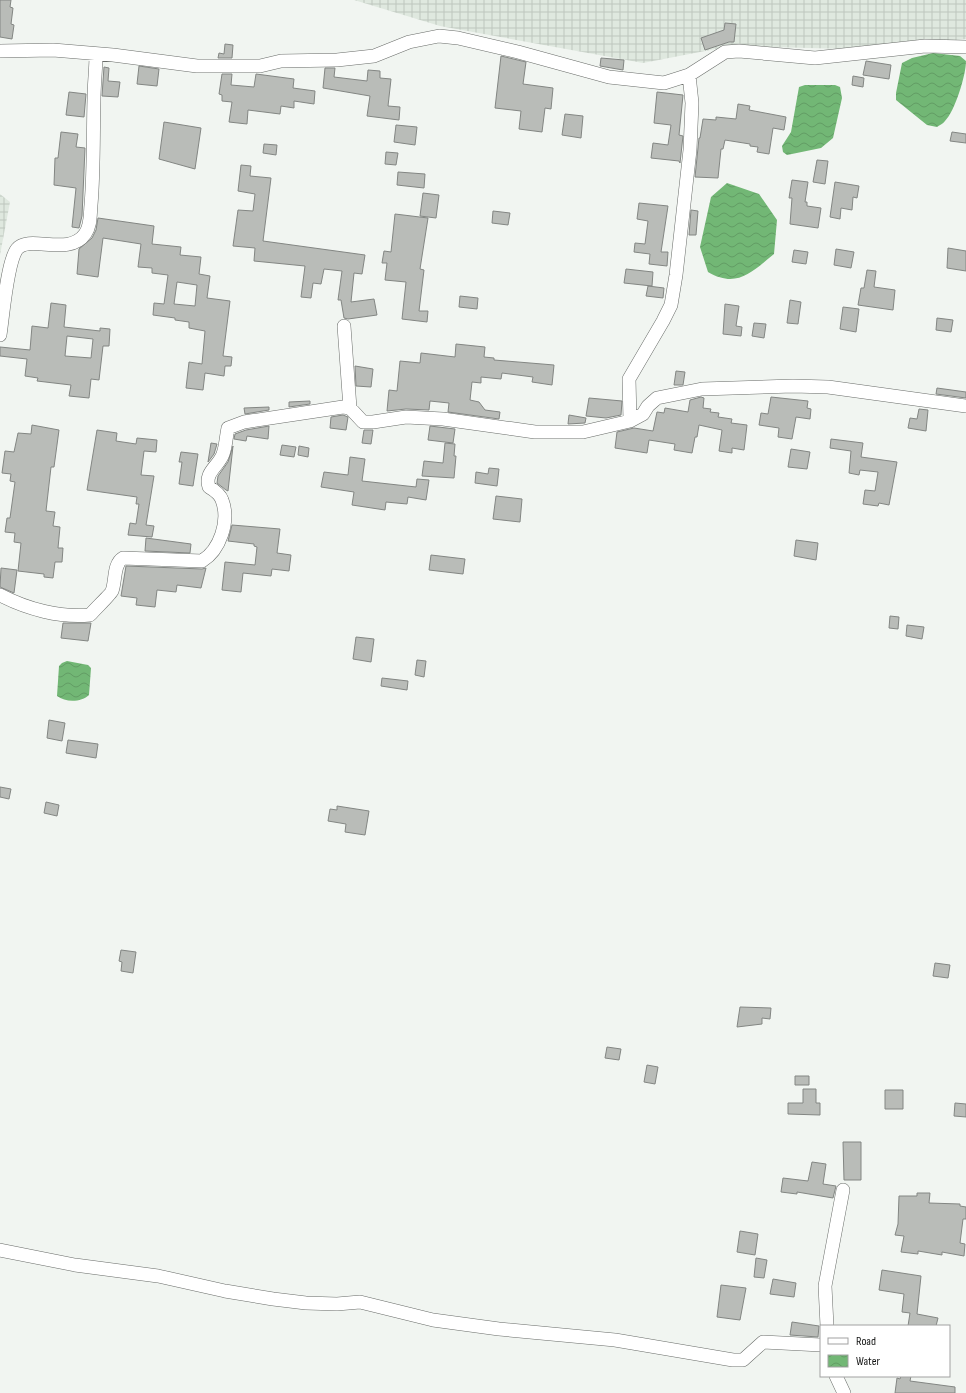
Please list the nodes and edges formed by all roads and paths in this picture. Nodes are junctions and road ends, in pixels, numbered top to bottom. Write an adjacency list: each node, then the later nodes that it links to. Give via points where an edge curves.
1 (966, 47): 4 (street, via 925,46 815,58 739,50 725,52)
2 (0, 51): 3 (street, via 53,50)
3 (96, 54): 4 (street, via 197,66 260,66 281,61 337,60 374,56 409,42 438,36 518,52 609,77 664,83); 6 (street, via 94,172 89,226 82,239 69,245 43,243 18,248 13,256)
4 (689, 75): 9 (street, via 692,103 690,150 676,275 670,305 663,321 629,379)
5 (344, 326): 8 (street)
6 (0, 335)
7 (966, 406): 9 (street, via 828,387 721,388 657,398 643,414)
8 (350, 408): 9 (street, via 363,422 406,417 443,419 535,432 583,432); 10 (street, via 332,408 244,422 228,428 224,453 220,462 210,471 208,483 222,500 225,517 217,546 210,556 202,561 123,558 119,560 112,592 90,615 51,613)
9 (630, 422)
10 (0, 595)
11 (844, 1190): 13 (street, via 825,1286)
12 (0, 1250): 14 (street, via 75,1265 158,1276 273,1299 329,1304 360,1302 432,1320 615,1340 733,1360 743,1360 762,1342)
13 (827, 1325)
14 (820, 1345)
15 (836, 1377): 16 (street)
16 (844, 1393)

